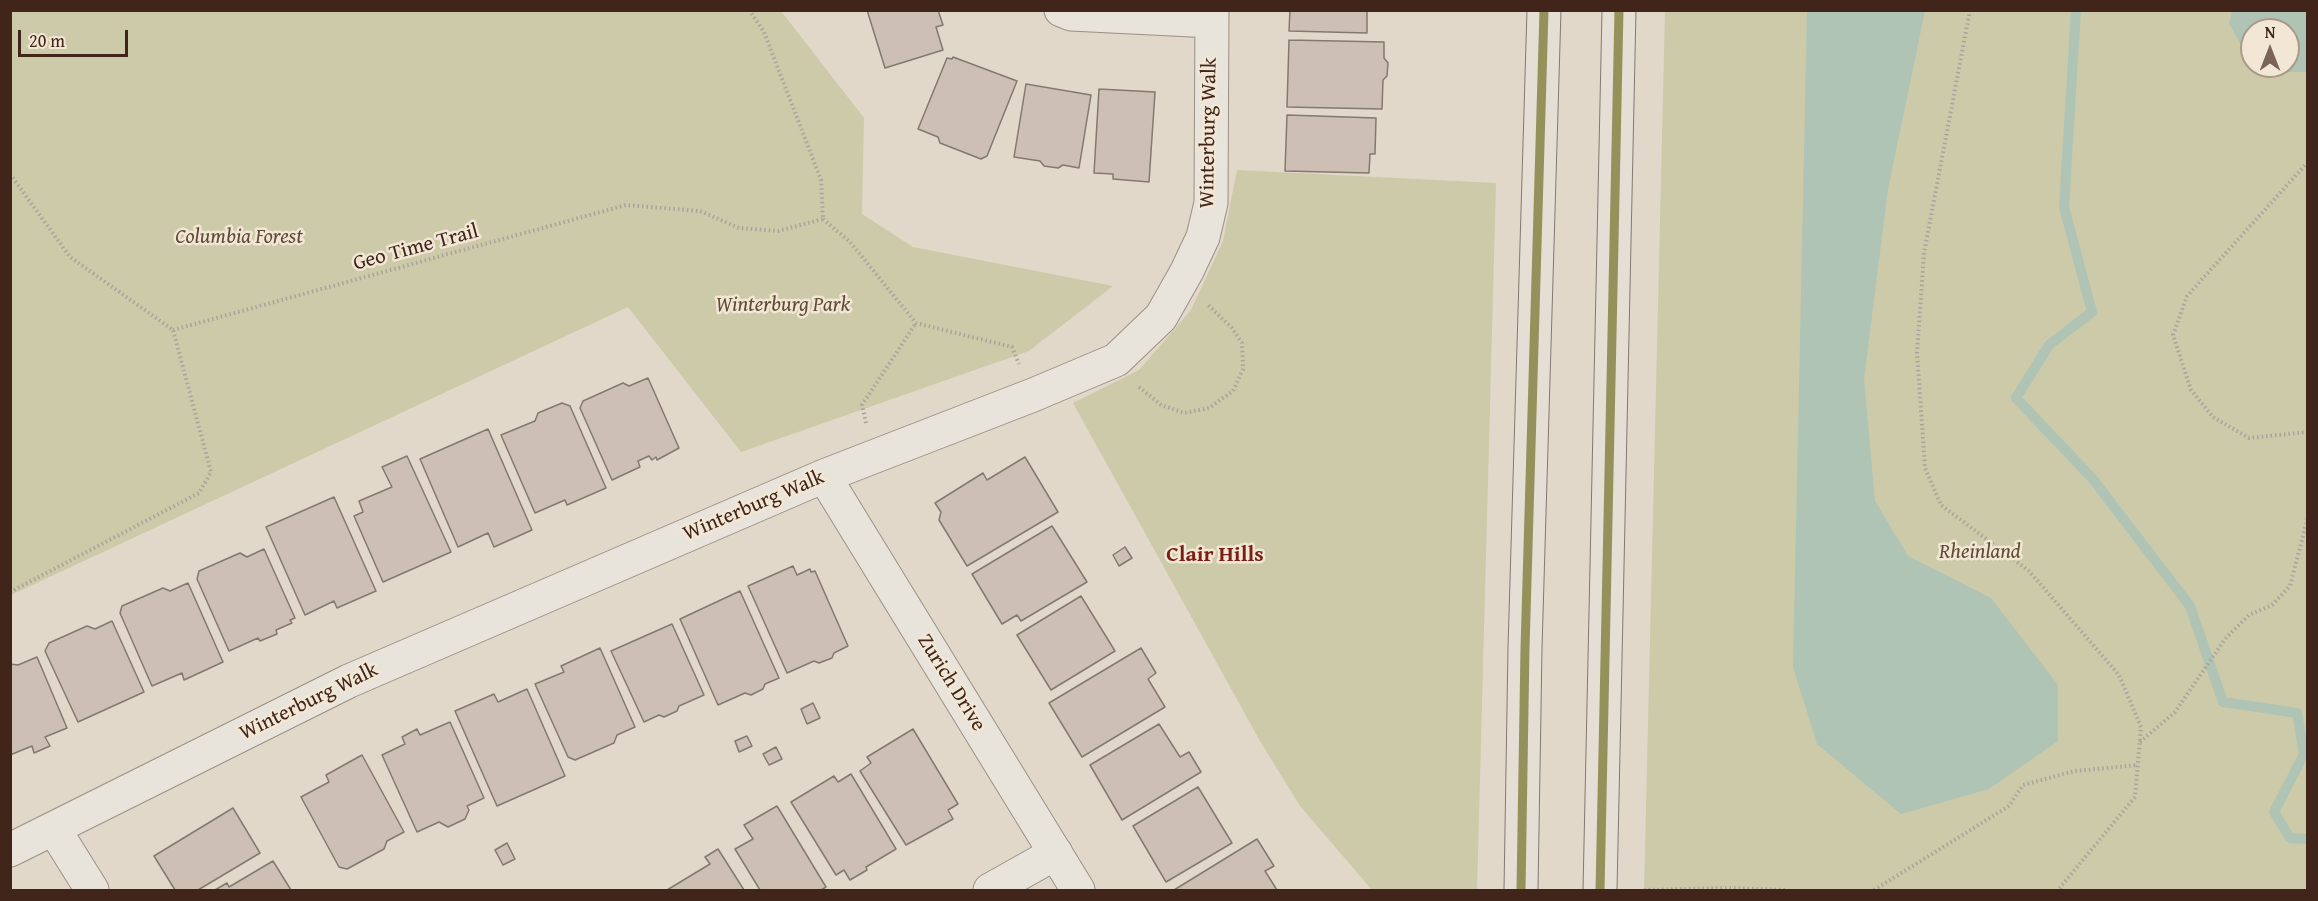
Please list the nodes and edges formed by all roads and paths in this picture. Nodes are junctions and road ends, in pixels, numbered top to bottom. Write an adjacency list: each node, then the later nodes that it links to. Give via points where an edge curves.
1 (749, 10): 9 (path, via 764,33 821,180)
2 (1061, 10): 6 (street, via 1071,14)
3 (1544, 10): 28 (main road)
4 (1619, 10): 29 (main road)
5 (1970, 10): 20 (path, via 1924,254 1917,353 1925,468 1941,505 2029,571 2119,675 2141,727)
6 (1212, 16): 13 (street, Winterburg Walk, via 1211,203 1203,237 1161,317)
7 (2307, 162): 15 (path, via 2187,296 2173,335 2191,390 2213,417 2249,438)
8 (10, 174): 12 (path, via 70,257)
9 (823, 219): 11 (path, via 850,242); 12 (path, Geo Time Trail, via 778,231 738,228 700,211 626,205)
10 (1207, 305): 13 (path, via 1242,343 1243,369 1233,391 1209,408 1184,413 1161,405)
11 (916, 323): 14 (path, via 1012,347); 16 (path, via 862,405 868,436)
12 (173, 330): 19 (path, via 211,472 199,494)
13 (1116, 360): 14 (street, Winterburg Walk)
14 (1033, 395): 16 (street, Winterburg Walk)
15 (2307, 432)
16 (878, 455): 17 (street, Winterburg Walk)
17 (824, 476): 22 (street, Winterburg Walk, via 349,681); 24 (street, Zurich Drive)
18 (2307, 517): 20 (path, via 2290,586 2272,605 2249,615 2225,639 2175,712)
19 (10, 592)
20 (2140, 743): 21 (path)
21 (2138, 765): 32 (path, via 2075,771 2023,785 2009,806); 33 (path, via 2135,797)
22 (54, 829): 23 (street, Winterburg Walk); 25 (street)
23 (10, 850)
24 (1056, 853): 26 (street); 27 (street, Zurich Drive)
25 (92, 891)
26 (990, 891)
27 (1078, 891)
28 (1521, 891)
29 (1600, 891)
30 (1644, 891): 31 (path)
31 (1786, 891)
32 (1874, 891)
33 (2058, 891)

